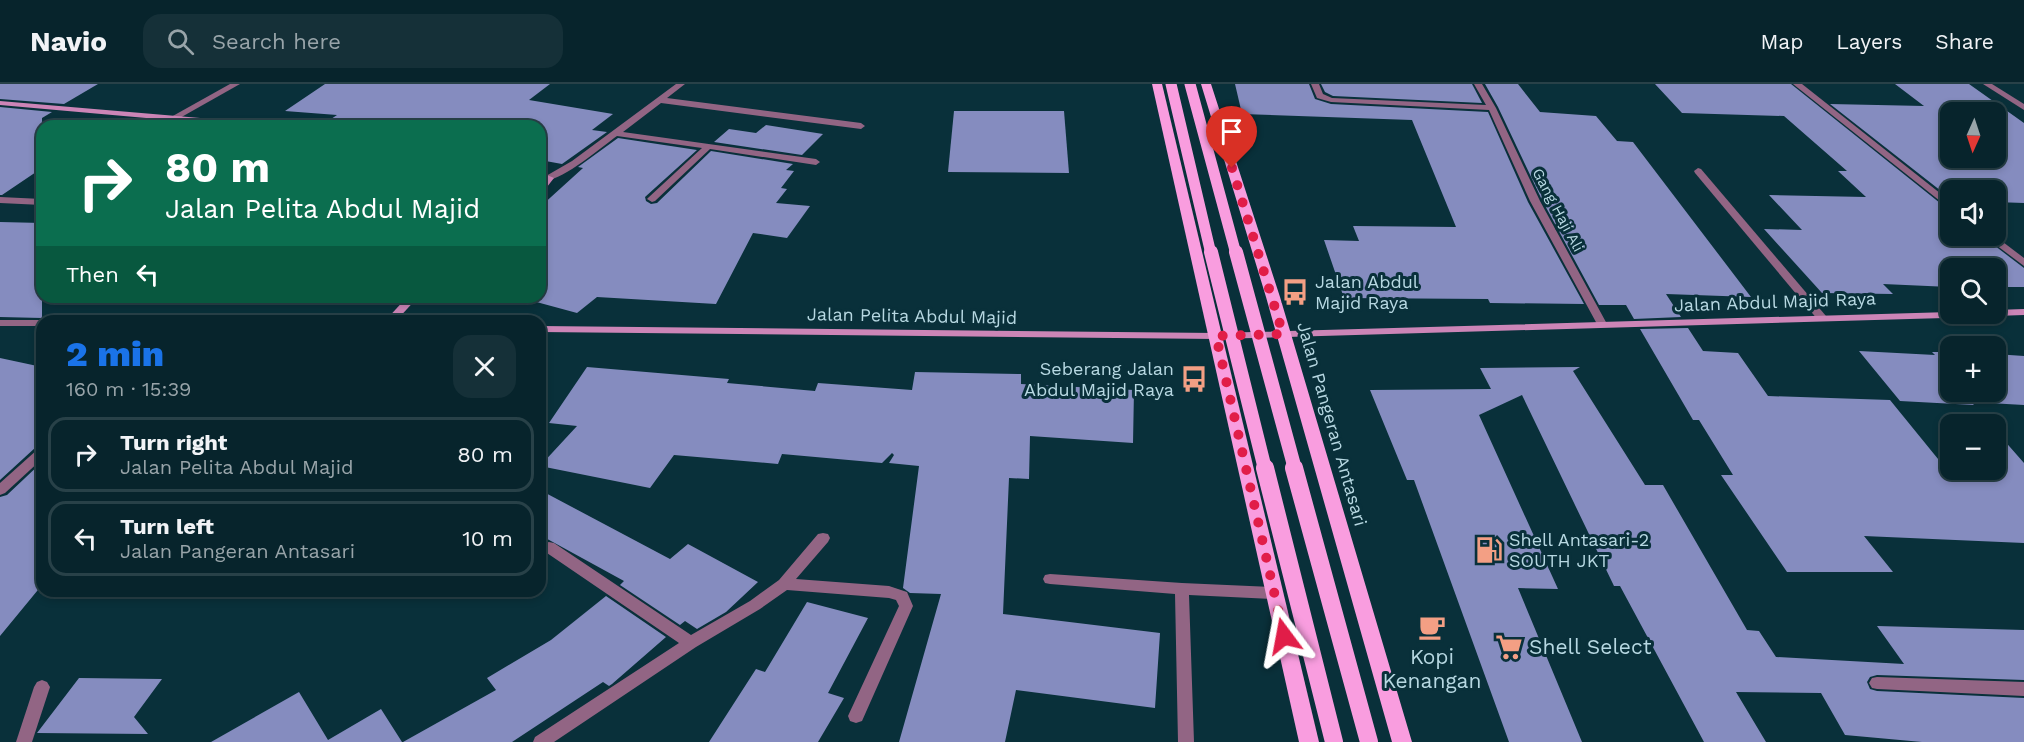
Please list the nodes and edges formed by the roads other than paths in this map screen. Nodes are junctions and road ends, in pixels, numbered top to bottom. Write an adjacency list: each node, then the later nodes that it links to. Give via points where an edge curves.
1 (236, 84): 15 (street)
2 (681, 84): 11 (street)
3 (1157, 84): 40 (main road)
4 (1171, 84): 58 (main road, bridge)
5 (1190, 84): 59 (main road, bridge)
6 (1206, 84): 39 (main road, Jalan Pangeran Antasari)
7 (1315, 84): 13 (street, via 1320,96 1331,100)
8 (1478, 84): 13 (street, Gang Haji Ali)
9 (1797, 84): 23 (street)
10 (1987, 84): 14 (street)
11 (660, 100): 17 (street); 18 (street)
12 (0, 103): 15 (street)
13 (1492, 108): 37 (street, Gang Haji Ali, via 1535,201)
14 (2024, 108)
15 (175, 117): 16 (street)
16 (203, 120)
17 (861, 126)
18 (615, 133): 19 (street); 22 (street, via 575,163)
19 (709, 146): 20 (street); 24 (street)
20 (816, 162)
21 (1698, 171): 34 (street)
22 (546, 176)
23 (1940, 198)
24 (652, 199)
25 (0, 200): 26 (street)
26 (36, 202)
27 (2002, 246): 28 (street)
28 (2024, 262)
29 (407, 303): 32 (street)
30 (2024, 312): 31 (street)
31 (2006, 313)
32 (396, 315)
33 (1940, 315): 34 (street, Jalan Abdul Majid Raya)
34 (1822, 318): 37 (street, Jalan Abdul Majid Raya)
35 (0, 322): 36 (street)
36 (36, 323)
37 (1602, 324): 39 (street, Jalan Abdul Majid Raya)
38 (546, 329): 40 (street, Jalan Pelita Abdul Majid)
39 (1283, 334): 40 (street, Jalan Pelita Abdul Majid); 60 (main road, Jalan Pangeran Antasari)
40 (1216, 336): 48 (main road)
41 (36, 457): 42 (street)
42 (0, 490)
43 (823, 538): 46 (street)
44 (549, 547): 49 (street)
45 (1050, 579): 47 (street)
46 (784, 584): 49 (street); 53 (street, via 902,596 906,606)
47 (1182, 589): 48 (street); 56 (street)
48 (1274, 593): 57 (main road)
49 (691, 643): 55 (street)
50 (1877, 682): 52 (street)
51 (42, 687): 54 (street)
52 (2024, 689)
53 (856, 716)
54 (24, 742)
55 (541, 742)
56 (1186, 742)
57 (1309, 742)
58 (1334, 742)
59 (1369, 742)
60 (1402, 742)

